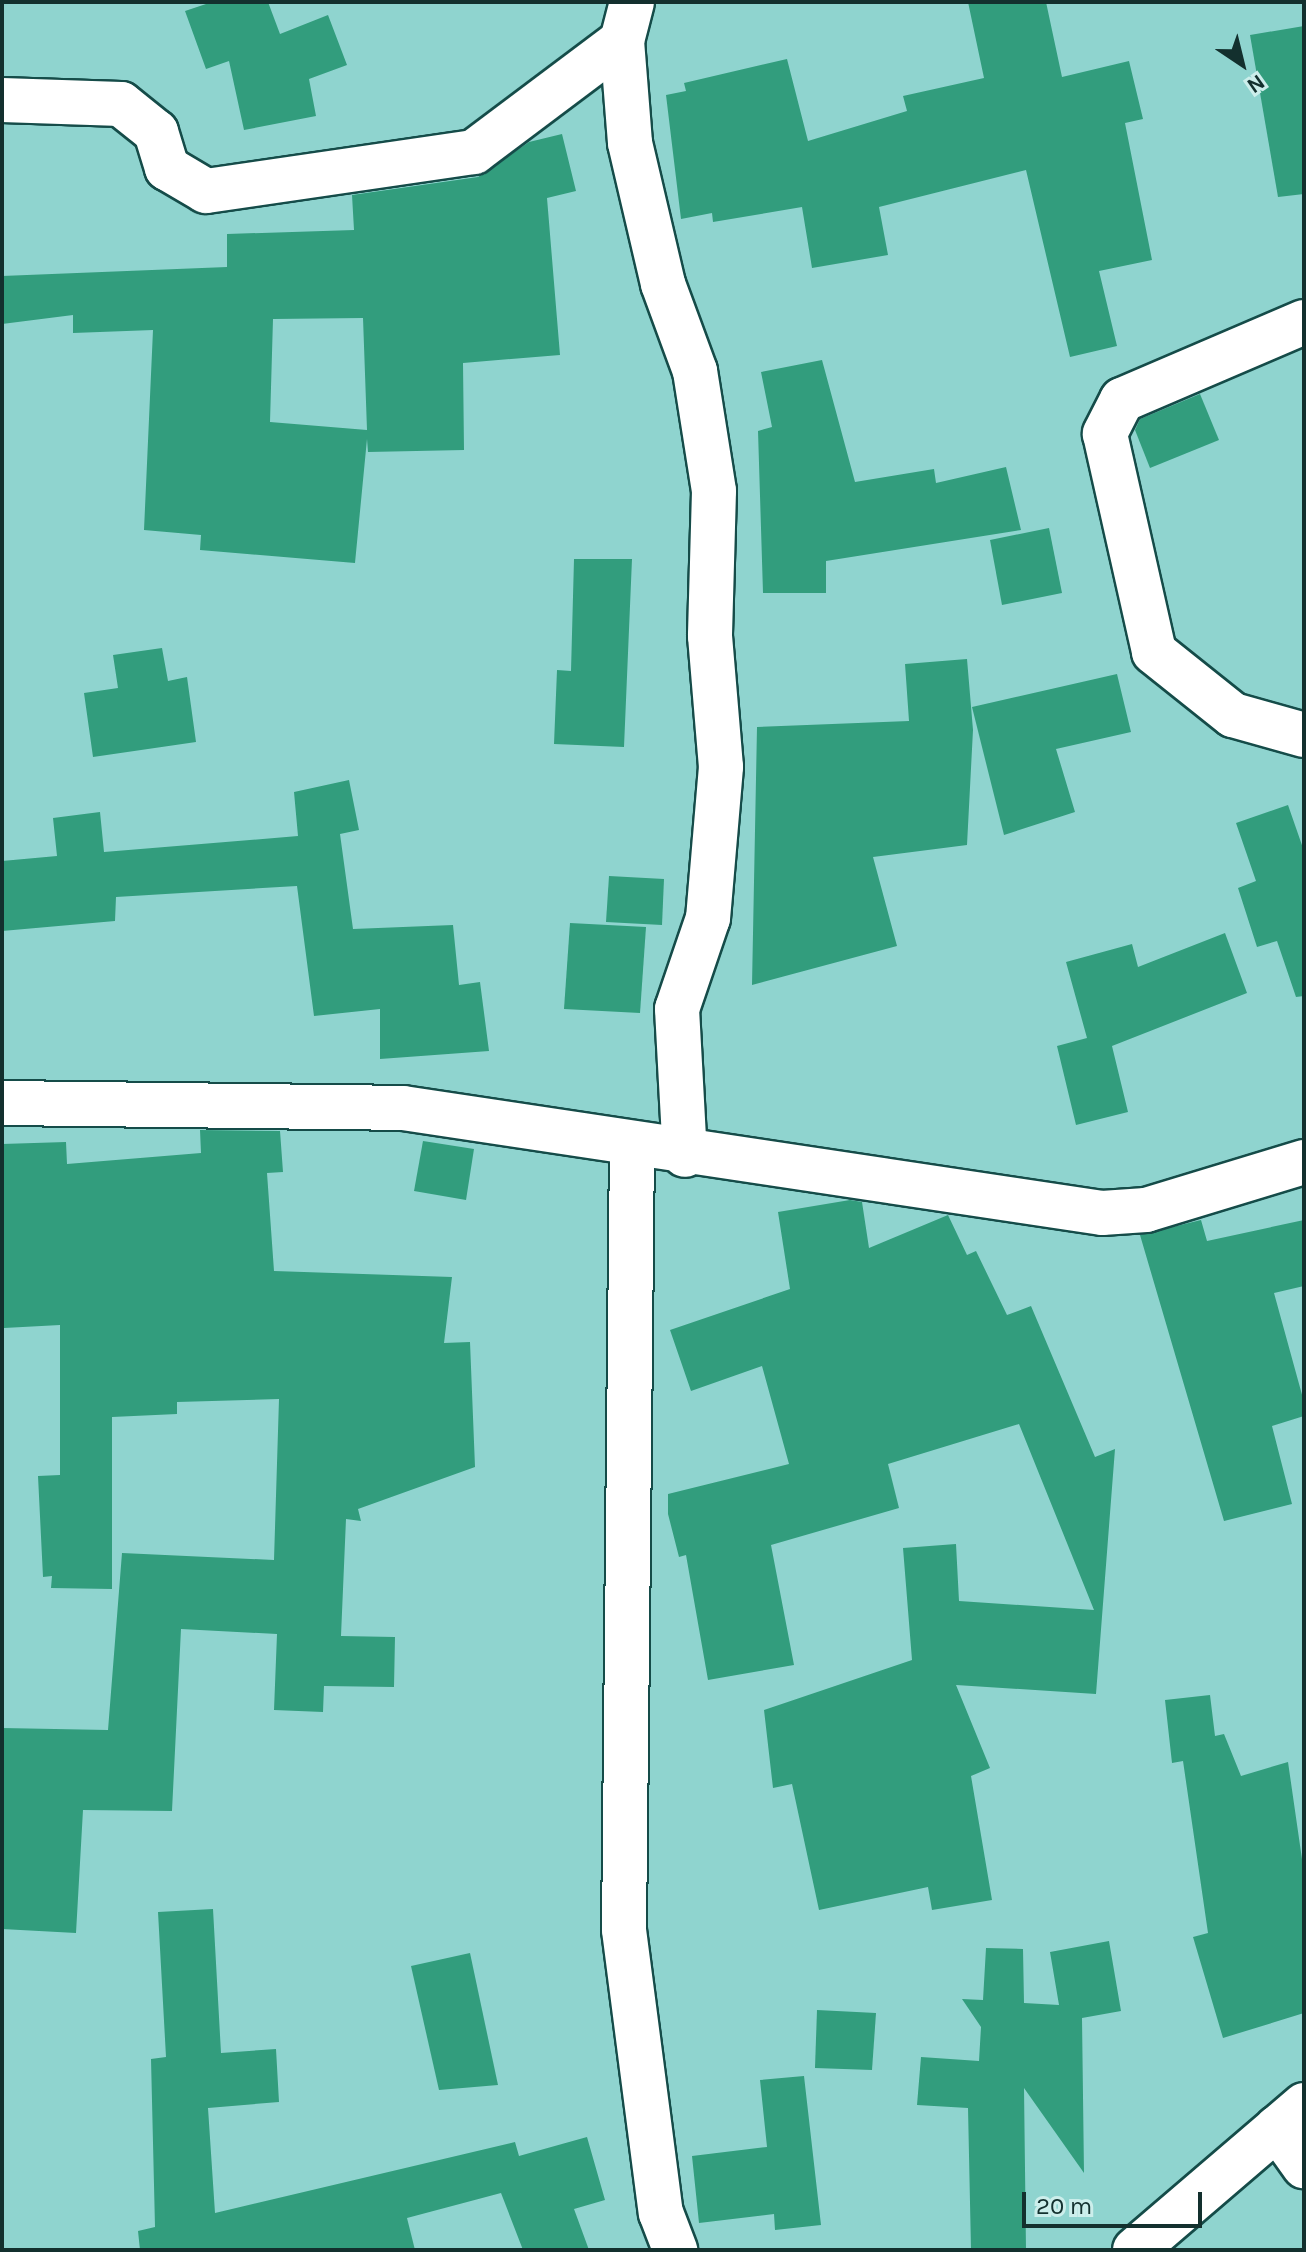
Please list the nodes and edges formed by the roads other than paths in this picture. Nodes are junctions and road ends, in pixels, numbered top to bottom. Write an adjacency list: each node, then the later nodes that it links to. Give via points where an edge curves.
1 (627, 22): 2 (street, via 474,152 206,191 167,168 156,132 121,104); 7 (street, via 630,143 663,284 695,371 714,491 710,636 721,767 708,918 677,1009)
2 (2, 100)
3 (1304, 322): 4 (street, via 1122,400 1105,434 1154,652 1233,715)
4 (1304, 735)
5 (2, 1103): 6 (street, via 403,1108)
6 (632, 1143): 7 (street); 12 (street, via 624,1930 661,2213)
7 (685, 1155): 8 (street, via 1102,1213 1146,1210)
8 (1304, 1162)
9 (1291, 2116): 10 (street); 11 (street)
10 (1304, 2166)
11 (1149, 2246)
12 (675, 2250)

